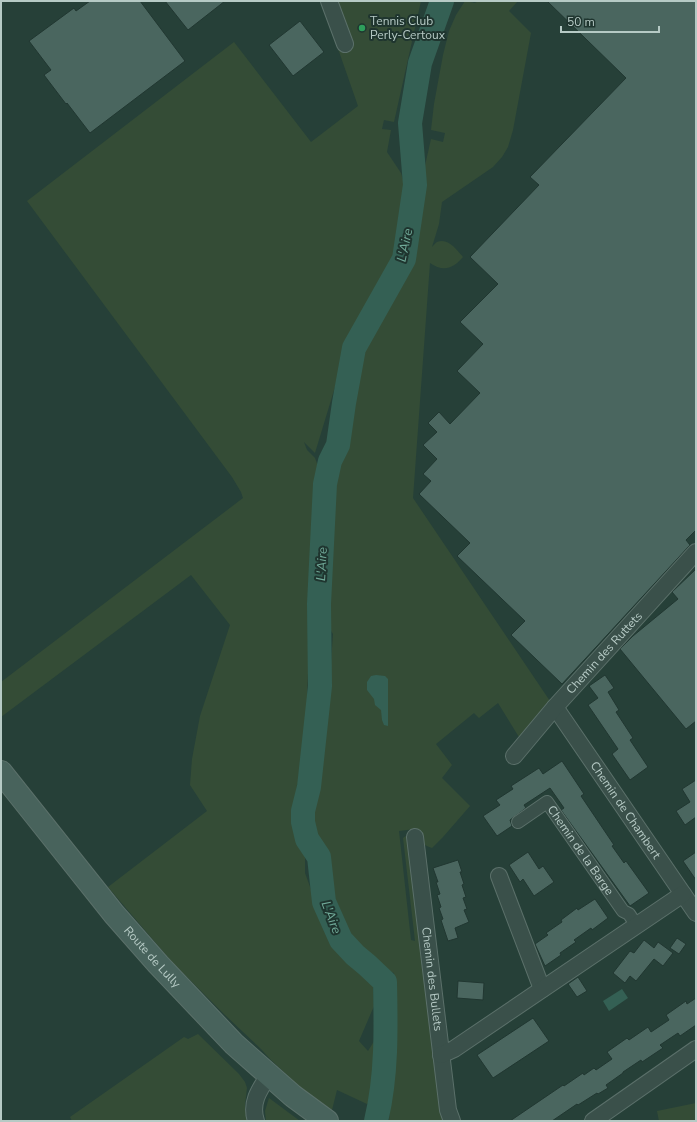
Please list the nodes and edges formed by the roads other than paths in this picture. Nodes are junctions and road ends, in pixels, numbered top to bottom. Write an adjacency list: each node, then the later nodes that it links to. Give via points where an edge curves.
1 (329, 1): 2 (street)
2 (345, 44)
3 (696, 552): 4 (street, Chemin des Ruttets)
4 (555, 707): 5 (street, Chemin des Ruttets); 10 (street, Chemin de Chambert)
5 (514, 756)
6 (1, 772): 16 (main road, Route de Lully, via 114,914 158,964 234,1044)
7 (518, 822): 12 (street, Chemin de la Barge, via 547,802 623,911 629,914)
8 (415, 837): 15 (street, Chemin des Bullets)
9 (499, 876): 13 (street)
10 (683, 894): 11 (street, Chemin de Chambert); 12 (street)
11 (696, 913)
12 (637, 926): 13 (street)
13 (542, 989): 15 (street, via 454,1049)
14 (696, 1049): 20 (street)
15 (441, 1055): 19 (street, Chemin des Bullets, via 448,1110)
16 (269, 1075): 17 (street, via 256,1098); 18 (main road, Route de Lully)
17 (256, 1121)
18 (327, 1121)
19 (452, 1121)
20 (593, 1121)

